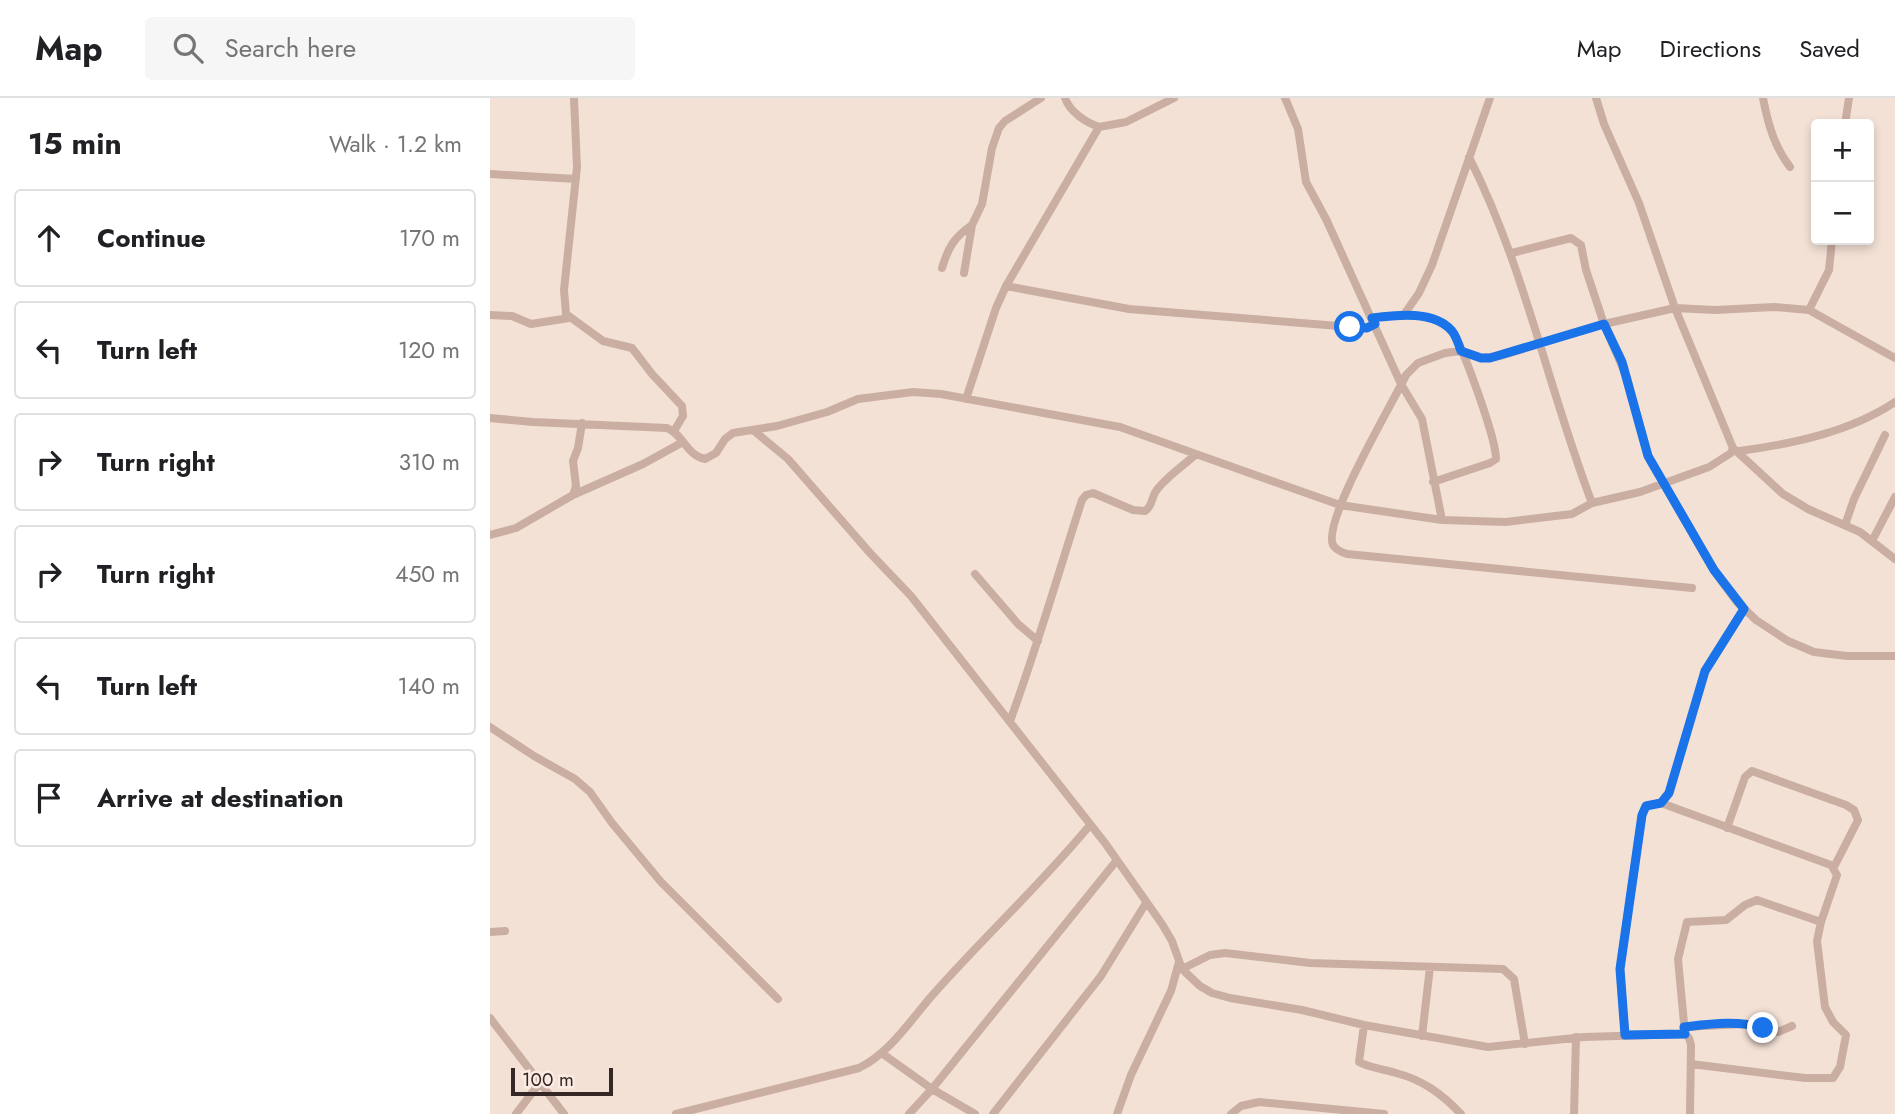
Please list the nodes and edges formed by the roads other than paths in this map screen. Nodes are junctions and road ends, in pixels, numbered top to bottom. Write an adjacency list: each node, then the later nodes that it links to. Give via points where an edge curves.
1 (574, 98): 15 (street)
2 (1041, 98): 16 (street, via 999,128 982,204)
3 (1065, 98): 11 (street, via 1076,113)
4 (1174, 98): 11 (street, via 1126,122)
5 (1285, 98): 27 (street, via 1298,129 1306,182)
6 (1490, 98): 12 (street)
7 (1596, 98): 22 (street)
8 (1763, 98): 13 (street, via 1773,139)
9 (1849, 98): 10 (street)
10 (1846, 119)
11 (1099, 127): 21 (street)
12 (1469, 157): 18 (street); 25 (street, via 1432,265)
13 (1790, 167)
14 (490, 174): 15 (street)
15 (576, 179): 26 (street, via 564,290)
16 (972, 225): 19 (street, via 951,244); 20 (street)
17 (1832, 245): 23 (street, via 1829,270)
18 (1512, 253): 28 (street, via 1577,241); 29 (street)
19 (942, 268)
20 (964, 272)
21 (1006, 286): 27 (street, via 1129,309 1364,328); 33 (street)
22 (1675, 308): 23 (street); 28 (street); 41 (street)
23 (1809, 310): 31 (street)
24 (490, 315): 26 (street, via 512,316 531,324)
25 (1403, 316): 27 (street); 30 (street, via 1442,323 1452,331)
26 (569, 318): 38 (street, via 603,341 632,348 682,406 683,416)
27 (1374, 321): 32 (street)
28 (1604, 324): 29 (street); 44 (street, via 1622,362 1648,456)
29 (1541, 343): 30 (street, via 1490,358); 47 (street)
30 (1461, 351): 32 (street, via 1418,363); 43 (street, via 1496,459)
31 (1895, 358)
32 (1401, 384): 43 (street, via 1422,419); 48 (street)
33 (966, 399): 37 (street, via 913,392 874,396); 42 (street, via 1120,428)
34 (1895, 402): 41 (street, via 1831,432 1760,449)
35 (490, 418): 36 (street)
36 (582, 423): 38 (street); 45 (street, via 573,461)
37 (753, 430): 40 (street, via 728,435 716,453 705,459 696,457); 59 (street, via 788,459 911,596)
38 (674, 431): 40 (street)
39 (1885, 435): 50 (street)
40 (683, 442): 45 (street)
41 (1736, 449): 44 (street, via 1718,462); 50 (street, via 1783,494)
42 (1195, 455): 48 (street); 57 (street, via 1161,486 1145,511 1093,493 1086,495)
43 (1433, 482): 49 (street)
44 (1663, 484): 47 (street); 56 (street, via 1714,570)
45 (573, 495): 51 (street, via 516,528)
46 (1895, 497): 52 (street)
47 (1592, 503): 49 (street, via 1572,514 1546,518)
48 (1340, 505): 49 (street); 55 (street, via 1332,542 1347,554)
49 (1442, 520)
50 (1845, 525): 52 (street)
51 (490, 535)
52 (1872, 541): 53 (street)
53 (1895, 559)
54 (975, 574): 57 (street)
55 (1692, 588)
56 (1744, 609): 58 (street, via 1788,642 1814,652); 61 (street, via 1705,671 1669,793)
57 (1038, 642): 59 (street)
58 (1895, 656)
59 (1010, 720): 62 (street)
60 (490, 727): 72 (street, via 590,792 662,882)
61 (1661, 803): 63 (street); 77 (street, via 1646,806 1641,821 1620,969)
62 (1090, 825): 64 (street); 81 (street, via 937,989)
63 (1727, 828): 65 (street); 65 (street, via 1745,776 1752,771 1854,810 1858,820)
64 (1117, 860): 66 (street); 84 (street)
65 (1835, 867): 67 (street, via 1837,878)
66 (1146, 903): 70 (street, via 1172,941); 91 (street, via 1101,976)
67 (1821, 922): 76 (street, via 1757,900 1726,920 1687,922 1678,955); 82 (street, via 1817,941 1825,1007 1846,1035 1840,1067 1833,1078)
68 (505, 931): 69 (street)
69 (490, 932)
70 (1181, 965): 71 (street, via 1224,953 1310,963); 74 (street, via 1212,993); 92 (street)
71 (1430, 967): 78 (street); 80 (street, via 1509,972 1517,989)
72 (778, 999)
73 (490, 1018): 83 (street)
74 (1364, 1025): 78 (street); 95 (street, via 1359,1062 1424,1084)
75 (1792, 1026): 76 (street, via 1778,1032 1744,1024)
76 (1684, 1031): 77 (street); 82 (street)
77 (1625, 1035): 79 (street)
78 (1422, 1037): 80 (street, via 1488,1048)
79 (1576, 1037): 80 (street); 96 (street)
80 (1525, 1044)
81 (883, 1054): 84 (street); 88 (street, via 859,1069)
82 (1691, 1064): 97 (street)
83 (541, 1081): 86 (street); 87 (street)
84 (932, 1089): 89 (street); 90 (street)
85 (1341, 1112): 93 (street, via 1259,1102); 94 (street)
86 (516, 1114)
87 (564, 1114)
88 (676, 1114)
89 (909, 1114)
90 (975, 1114)
91 (993, 1114)
92 (1117, 1114)
93 (1231, 1114)
94 (1384, 1114)
95 (1461, 1114)
96 (1574, 1114)
97 (1690, 1114)

